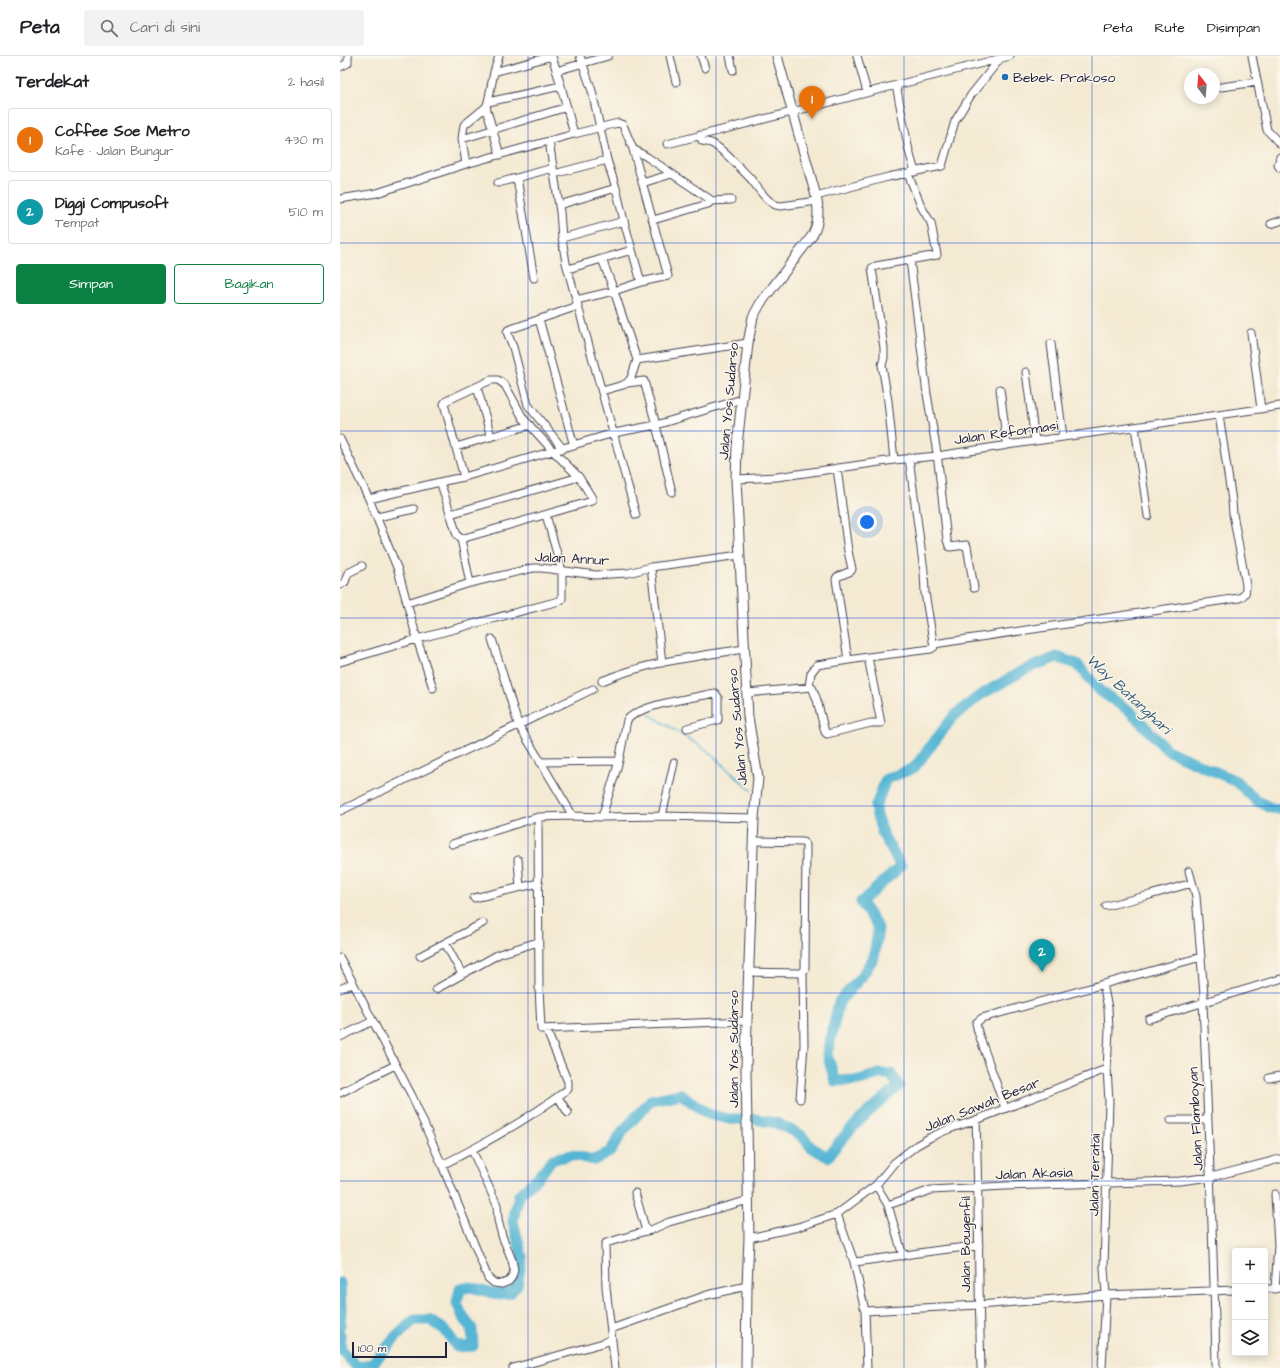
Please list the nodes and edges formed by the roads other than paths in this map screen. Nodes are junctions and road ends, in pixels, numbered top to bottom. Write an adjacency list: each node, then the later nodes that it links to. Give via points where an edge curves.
1 (348, 56): 14 (street, via 348,63)
2 (500, 56): 18 (street)
3 (552, 56): 17 (street); 18 (street)
4 (608, 56): 13 (street)
5 (670, 56): 19 (street)
6 (701, 56): 15 (street)
7 (730, 56): 16 (street)
8 (777, 56): 27 (street, Jalan Yos Sudarso)
9 (857, 56): 24 (street)
10 (1010, 56): 12 (street)
11 (1252, 56): 20 (street)
12 (1000, 59): 21 (street); 43 (street, via 971,95 955,121 942,166)
13 (581, 60): 17 (street); 28 (street, via 592,92)
14 (340, 67)
15 (705, 68)
16 (733, 70)
17 (556, 71): 22 (street)
18 (494, 72): 25 (street)
19 (676, 82)
20 (1257, 82): 23 (street); 35 (street, via 1267,130)
21 (896, 85): 24 (street); 43 (street)
22 (561, 86): 25 (street); 26 (street)
23 (1220, 87)
24 (867, 92): 27 (street)
25 (487, 104): 29 (street); 31 (street, via 465,124)
26 (567, 108): 29 (street); 30 (street)
27 (792, 111): 32 (street); 51 (street, Jalan Yos Sudarso)
28 (599, 128): 30 (street); 36 (street, via 618,123 623,125); 39 (street)
29 (493, 130): 31 (street); 37 (street)
30 (574, 134): 33 (street)
31 (462, 139): 40 (street)
32 (701, 139): 34 (street); 51 (street, via 719,148 772,203 781,206)
33 (549, 142): 37 (street); 42 (street)
34 (667, 144)
35 (1280, 144)
36 (633, 149): 44 (street); 48 (street)
37 (500, 155): 40 (street)
38 (1280, 156): 41 (street)
39 (608, 160): 42 (street); 49 (street)
40 (466, 164): 50 (street, via 377,193)
41 (1280, 168)
42 (554, 171): 46 (street); 54 (street)
43 (915, 172): 45 (street)
44 (672, 174): 48 (street); 53 (street)
45 (908, 174): 51 (street, via 888,177); 62 (street, via 931,223 937,255)
46 (517, 178): 47 (street); 64 (street)
47 (498, 183)
48 (642, 184): 55 (street)
49 (616, 188): 54 (street); 56 (street)
50 (340, 199)
51 (816, 199): 70 (street, Jalan Yos Sudarso, via 816,230 760,304 753,317)
52 (731, 200): 53 (street)
53 (711, 201): 55 (street)
54 (559, 205): 59 (street)
55 (653, 220): 65 (street, via 668,276)
56 (624, 221): 59 (street); 60 (street)
57 (1280, 221): 58 (street)
58 (1271, 224)
59 (562, 238): 63 (street)
60 (632, 250): 61 (street); 65 (street)
61 (602, 259): 63 (street); 66 (street)
62 (910, 260): 95 (street); 97 (street, via 872,268 884,348 882,365)
63 (568, 269): 67 (street)
64 (534, 278)
65 (641, 282): 66 (street)
66 (614, 291): 67 (street); 72 (street)
67 (577, 303): 68 (street); 77 (street)
68 (539, 319): 91 (street); 93 (street, via 507,332 528,405)
69 (1251, 333): 80 (street)
70 (748, 343): 72 (street); 78 (street, Jalan Yos Sudarso)
71 (1051, 344): 86 (street)
72 (638, 360): 74 (street)
73 (1026, 372): 89 (street)
74 (627, 383): 77 (street); 83 (street, via 644,381)
75 (477, 387): 82 (street, via 494,379 505,385 523,418); 87 (street); 92 (street, via 444,402)
76 (1000, 389): 90 (street)
77 (602, 391): 85 (street)
78 (742, 399): 83 (street); 101 (street, Jalan Yos Sudarso)
79 (1280, 406): 80 (street, Jalan Reformasi)
80 (1261, 409): 81 (street, Jalan Reformasi)
81 (1219, 415): 84 (street, Jalan Reformasi); 122 (street, via 1246,585 1243,596)
82 (530, 425): 87 (street); 94 (street)
83 (656, 425): 85 (street); 103 (street)
84 (1135, 427): 86 (street, Jalan Reformasi); 109 (street)
85 (614, 433): 91 (street); 108 (street)
86 (1063, 437): 89 (street, Jalan Reformasi)
87 (491, 438): 92 (street)
88 (340, 439): 104 (street)
89 (1036, 441): 90 (street, Jalan Reformasi)
90 (1007, 445): 95 (street, Jalan Reformasi)
91 (574, 446): 93 (street)
92 (456, 447): 100 (street)
93 (563, 449): 94 (street)
94 (553, 451): 99 (street); 100 (street)
95 (937, 456): 96 (street, Jalan Reformasi); 118 (street, via 948,545 967,545)
96 (909, 458): 97 (street, Jalan Reformasi); 122 (street, via 925,593)
97 (894, 460): 98 (street, Jalan Reformasi)
98 (838, 468): 101 (street, Jalan Reformasi, via 777,477); 125 (street, via 852,569 836,579)
99 (579, 476): 106 (street); 107 (street, via 592,501)
100 (464, 477): 102 (street)
101 (736, 479): 112 (street, Jalan Yos Sudarso)
102 (444, 481): 104 (street); 106 (street, via 441,484)
103 (672, 492)
104 (369, 499): 110 (street)
105 (414, 509): 110 (street)
106 (450, 514): 111 (street, via 457,535)
107 (546, 515): 111 (street); 115 (street)
108 (636, 515)
109 (1148, 516)
110 (377, 517): 119 (street, via 398,570)
111 (461, 538): 116 (street)
112 (740, 555): 114 (street, Jalan Annur); 123 (street, Jalan Yos Sudarso)
113 (362, 566): 117 (street, via 348,573 345,582)
114 (651, 567): 115 (street, Jalan Annur, via 628,573); 127 (street)
115 (562, 571): 116 (street, Jalan Annur, via 538,567); 120 (street, via 562,599 559,601)
116 (470, 583): 119 (street, Jalan Annur)
117 (340, 585)
118 (974, 588)
119 (407, 603): 120 (street)
120 (417, 639): 126 (street); 130 (street)
121 (492, 639): 133 (street)
122 (934, 644): 124 (street, via 931,649)
123 (745, 649): 127 (street); 132 (street, Jalan Yos Sudarso)
124 (868, 657): 125 (street); 129 (street, via 881,723 827,734 814,690)
125 (848, 660): 129 (street, via 817,665 811,672)
126 (340, 662)
127 (662, 663): 128 (street, via 623,672)
128 (602, 681)
129 (809, 687): 132 (street)
130 (433, 688)
131 (593, 689): 133 (street)
132 (747, 693): 143 (street, Jalan Yos Sudarso, via 758,778)
133 (518, 724): 136 (street); 138 (street)
134 (687, 728): 135 (street, via 718,720 717,695 714,693 655,706 631,716)
135 (619, 761): 136 (street); 142 (street)
136 (540, 762): 139 (street)
137 (674, 763): 140 (street)
138 (340, 811)
139 (572, 816): 141 (street); 142 (street)
140 (662, 816): 142 (street); 143 (street)
141 (538, 817): 145 (street); 148 (street)
142 (602, 817)
143 (754, 818): 144 (street, Jalan Yos Sudarso)
144 (753, 841): 159 (street, Jalan Yos Sudarso); 160 (street, via 803,842 806,845)
145 (452, 844)
146 (518, 860): 150 (street)
147 (1189, 871): 149 (street, Jalan Flamboyan)
148 (539, 883): 150 (street); 154 (street)
149 (1192, 883): 152 (street); 157 (street, Jalan Flamboyan, via 1196,896)
150 (520, 888): 151 (street)
151 (474, 898)
152 (1106, 906)
153 (483, 922): 155 (street)
154 (538, 942): 161 (street, via 499,954); 171 (street, via 540,1027)
155 (445, 943): 156 (street); 161 (street)
156 (420, 956)
157 (1201, 957): 164 (street); 167 (street, Jalan Flamboyan)
158 (340, 958): 163 (street)
159 (748, 972): 160 (street); 170 (street, Jalan Yos Sudarso)
160 (804, 972): 179 (street, via 804,1045)
161 (462, 974): 165 (street)
162 (1280, 980): 167 (street)
163 (353, 982): 166 (street); 169 (street)
164 (1103, 984): 174 (street, Jalan Teratai, via 1108,1008); 180 (street, via 982,1018 976,1023)
165 (436, 988)
166 (340, 989)
167 (1203, 1002): 168 (street); 184 (street, Jalan Flamboyan)
168 (1149, 1019)
169 (373, 1021): 172 (street); 173 (street)
170 (747, 1021): 171 (street); 194 (street, Jalan Yos Sudarso)
171 (546, 1029): 178 (street, via 568,1082 568,1089)
172 (340, 1037)
173 (395, 1065): 177 (street); 187 (street, via 412,1096)
174 (1107, 1070): 180 (street, Jalan Sawah Besar); 189 (street, Jalan Teratai)
175 (1280, 1076): 176 (street)
176 (1269, 1078)
177 (340, 1093)
178 (558, 1097): 181 (street); 185 (street, via 514,1127)
179 (800, 1099)
180 (1005, 1108): 182 (street, Jalan Sawah Besar)
181 (568, 1113)
182 (976, 1120): 190 (street, Jalan Sawah Besar, via 949,1129 917,1145 894,1163); 191 (street, Jalan Bougenfil)
183 (1171, 1120): 184 (street)
184 (1207, 1120): 188 (street, Jalan Flamboyan)
185 (472, 1150): 187 (street); 187 (street, via 497,1205 500,1231 514,1270 509,1281 502,1284 494,1283 488,1278)
186 (1280, 1159): 188 (street, Jalan Akasia)
187 (442, 1165)
188 (1210, 1177): 189 (street, Jalan Akasia, via 1180,1181); 204 (street, Jalan Flamboyan)
189 (1107, 1183): 191 (street, Jalan Akasia); 206 (street, Jalan Teratai, via 1104,1268)
190 (876, 1185): 195 (street); 196 (street, Jalan Sawah Besar)
191 (978, 1188): 195 (street, Jalan Akasia, via 931,1190); 199 (street, Jalan Bougenfil)
192 (635, 1193): 197 (street)
193 (1275, 1194): 203 (street)
194 (749, 1200): 197 (street); 198 (street, Jalan Yos Sudarso)
195 (888, 1205): 200 (street)
196 (838, 1214): 198 (street, Jalan Sawah Besar, via 798,1227); 201 (street)
197 (646, 1231): 209 (street, via 605,1245 606,1288)
198 (749, 1238): 202 (street, Jalan Yos Sudarso)
199 (979, 1246): 200 (street); 207 (street, Jalan Bougenfil)
200 (903, 1256): 201 (street)
201 (854, 1262): 208 (street)
202 (746, 1286): 209 (street, via 707,1295); 213 (street, Jalan Yos Sudarso)
203 (1278, 1289)
204 (1215, 1290): 205 (street); 206 (street); 217 (street, Jalan Flamboyan)
205 (1232, 1290)
206 (1106, 1296): 207 (street); 216 (street, Jalan Teratai)
207 (979, 1305): 208 (street); 215 (street, Jalan Bougenfil)
208 (865, 1311): 214 (street)
209 (611, 1329): 210 (street)
210 (611, 1339): 211 (street); 212 (street)
211 (513, 1368)
212 (615, 1368)
213 (746, 1368)
214 (867, 1368)
215 (981, 1368)
216 (1102, 1368)
217 (1216, 1368)

